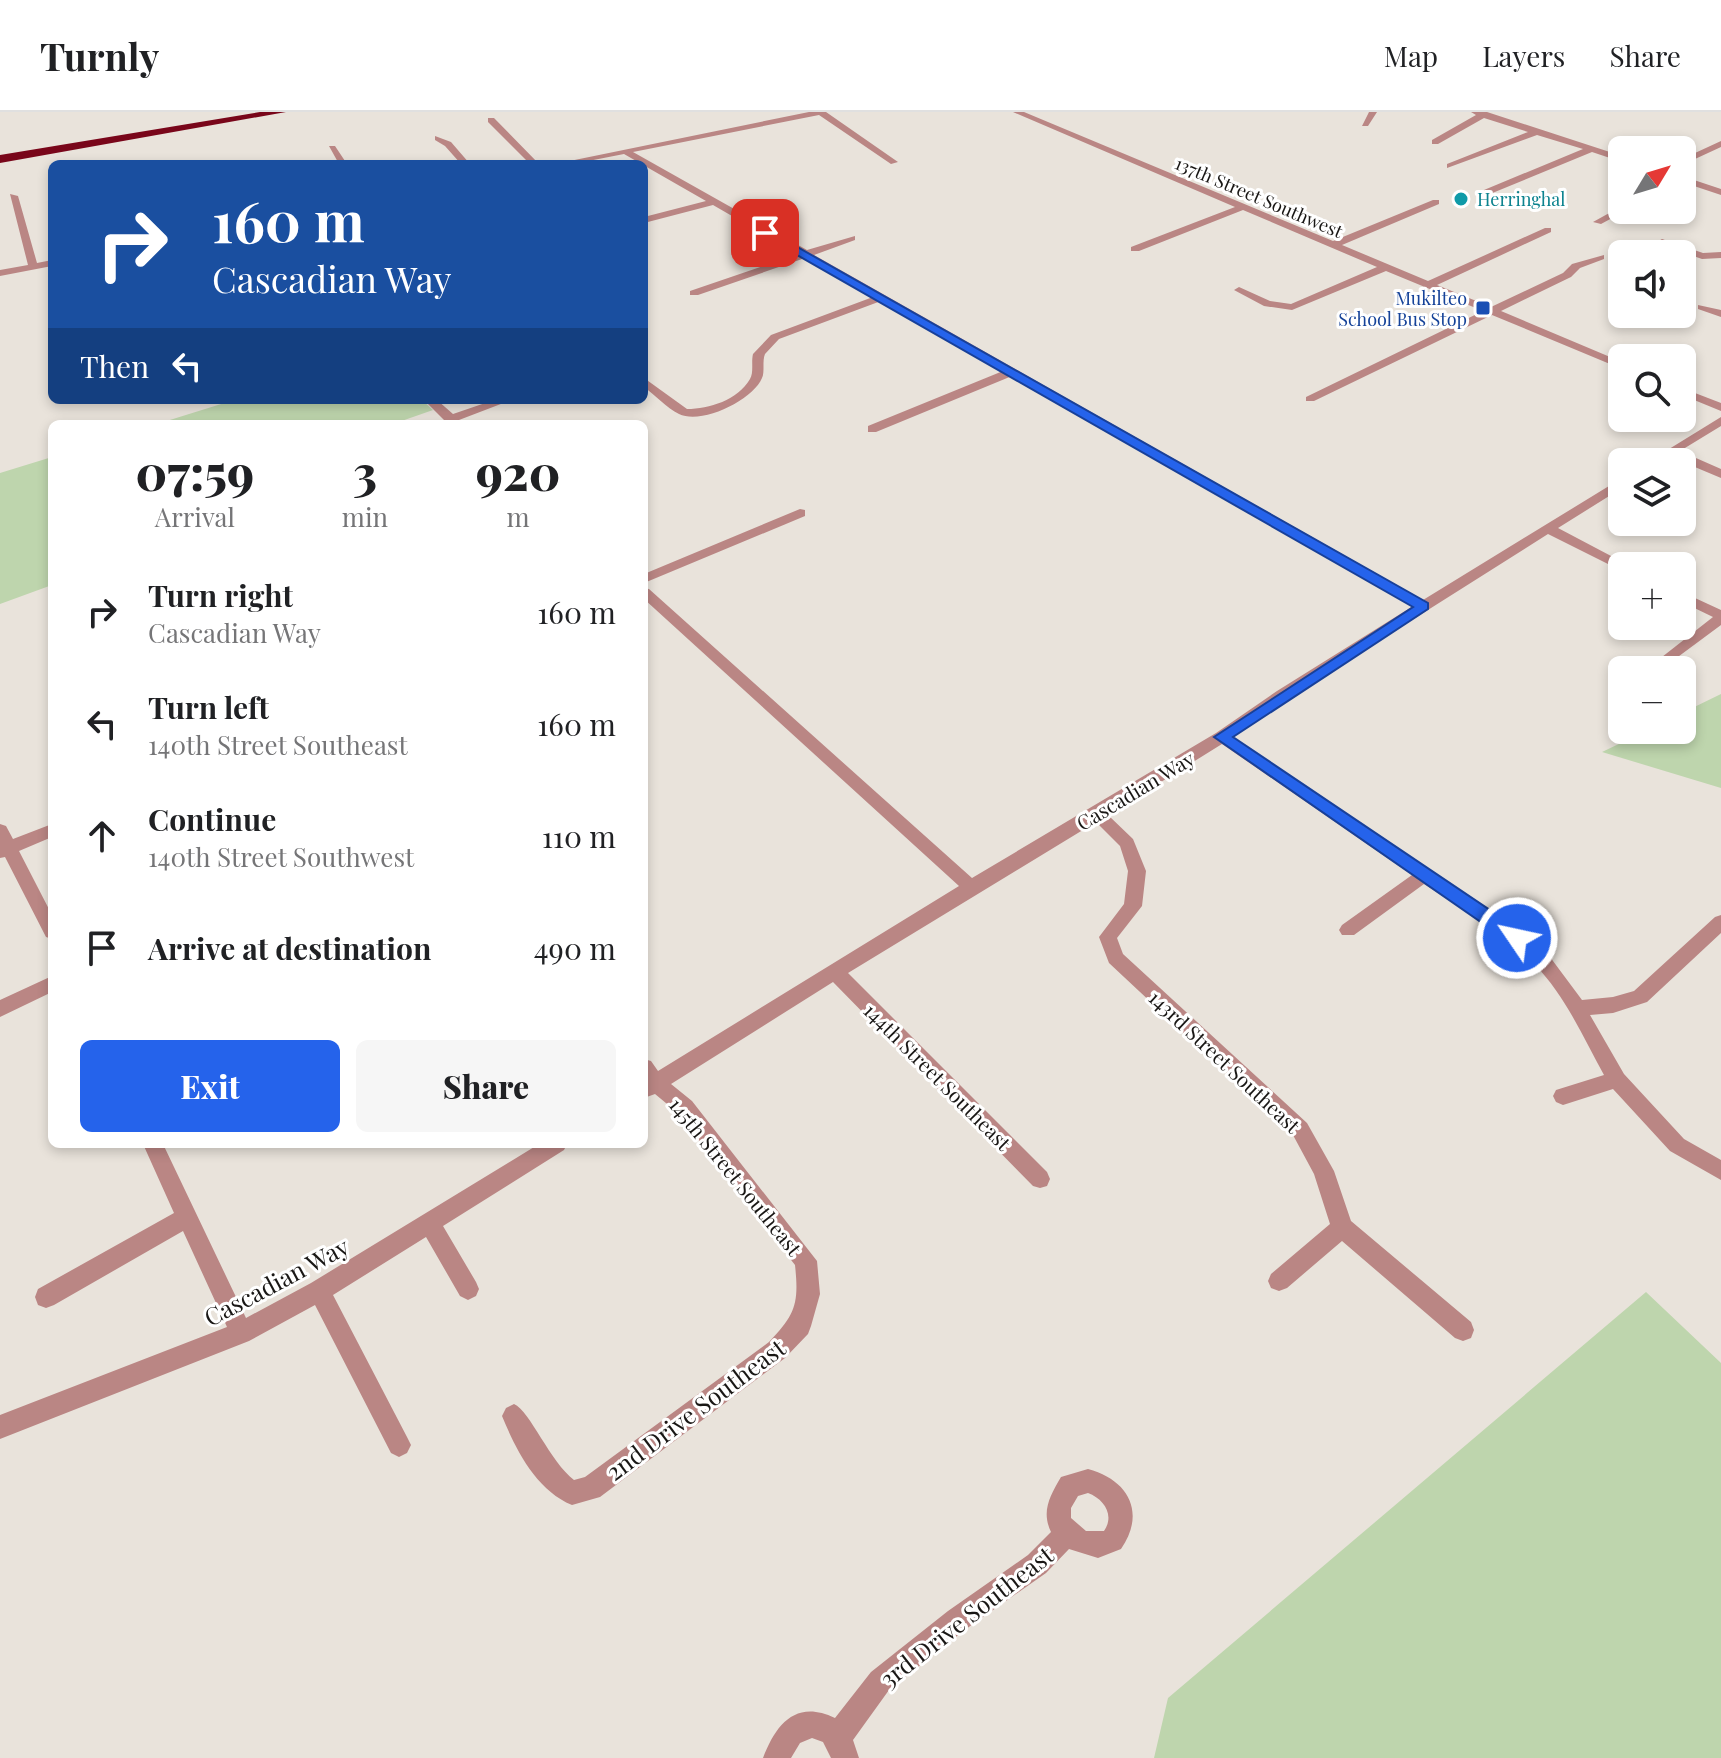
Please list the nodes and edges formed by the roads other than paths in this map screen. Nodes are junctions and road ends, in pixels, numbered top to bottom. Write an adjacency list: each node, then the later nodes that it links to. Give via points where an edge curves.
1 (280, 112): 17 (highway)
2 (821, 112): 14 (street); 23 (street)
3 (1017, 112): 32 (street, 137th Street Southwest)
4 (1373, 112): 7 (street)
5 (1479, 113): 8 (street); 10 (street)
6 (491, 120): 20 (street)
7 (1365, 124)
8 (1538, 131): 13 (street); 25 (street)
9 (438, 138): 19 (street)
10 (1435, 142)
11 (1721, 144): 16 (street)
12 (332, 148): 18 (street)
13 (1592, 149): 15 (street); 27 (street)
14 (625, 151): 21 (street); 22 (street)
15 (1608, 154)
16 (1696, 156)
17 (0, 159)
18 (340, 160)
19 (462, 160)
20 (531, 160)
21 (579, 160)
22 (641, 160)
23 (894, 162)
24 (648, 164): 30 (street)
25 (1450, 166)
26 (1696, 185): 28 (street)
27 (1487, 192)
28 (1721, 192)
29 (13, 196): 45 (street)
30 (713, 202): 34 (street); 41 (street)
31 (1436, 202): 38 (street)
32 (1243, 207): 38 (street, 137th Street Southwest); 39 (street)
33 (1608, 217): 35 (street)
34 (648, 219)
35 (1598, 222)
36 (1548, 230): 48 (street)
37 (852, 238): 41 (street)
38 (1333, 245): 46 (street, 137th Street Southwest)
39 (1135, 249)
40 (1696, 254): 42 (street)
41 (805, 255): 50 (street); 51 (street)
42 (1721, 255)
43 (1600, 257): 53 (street)
44 (48, 264): 45 (street)
45 (33, 266): 47 (street)
46 (1386, 267): 48 (street, 137th Street Southwest); 49 (street, via 1292,307 1268,304)
47 (0, 273)
48 (1428, 285): 53 (street, 137th Street Southwest)
49 (1239, 290)
50 (694, 293)
51 (880, 298): 56 (street); 57 (street, via 775,337 755,361 758,376 748,391 708,411 684,412)
52 (1702, 307): 54 (street)
53 (1490, 311): 55 (street, 137th Street Southwest); 59 (street)
54 (1721, 314)
55 (1608, 360)
56 (1012, 372): 66 (street); 77 (street)
57 (648, 384)
58 (1696, 397): 62 (street)
59 (1310, 399)
60 (435, 404): 63 (street)
61 (495, 404): 64 (street)
62 (1721, 407)
63 (453, 420)
64 (456, 420)
65 (1721, 421): 67 (street)
66 (872, 429)
67 (1677, 448)
68 (1696, 463): 69 (street)
69 (1721, 474)
70 (1608, 491): 72 (street, Cascadian Way)
71 (800, 513): 74 (street)
72 (1547, 528): 73 (street); 77 (street, Cascadian Way)
73 (1608, 558)
74 (648, 577)
75 (648, 596): 86 (street)
76 (1696, 604): 78 (street)
77 (1423, 606): 80 (street, Cascadian Way)
78 (1721, 617): 79 (street)
79 (1672, 656)
80 (1222, 737): 81 (street, Cascadian Way); 85 (street)
81 (1097, 814): 86 (street, Cascadian Way); 103 (street, 143rd Street Southeast, via 1127,843 1137,871 1133,906 1108,937 1115,958 1300,1129 1324,1171)
82 (0, 830): 84 (street)
83 (48, 832): 84 (street)
84 (5, 850): 88 (street)
85 (1424, 875): 89 (street); 92 (street, via 1517,938 1544,962)
86 (971, 887): 90 (street, Cascadian Way)
87 (1721, 922): 92 (street, via 1640,997)
88 (48, 925)
89 (1348, 930)
90 (836, 973): 94 (street, Cascadian Way); 100 (street, 144th Street Southeast)
91 (48, 985): 93 (street)
92 (1577, 1008): 95 (street)
93 (0, 1009)
94 (648, 1080): 107 (street, 145th Street Southeast, via 685,1107 806,1261)
95 (1617, 1080): 96 (street); 99 (street, via 1677,1145)
96 (1563, 1096)
97 (155, 1148): 101 (street)
98 (551, 1148): 102 (street, Cascadian Way)
99 (1721, 1171)
100 (1040, 1179)
101 (187, 1217): 108 (street); 110 (street)
102 (430, 1223): 105 (street); 106 (street, Cascadian Way)
103 (1342, 1227): 104 (street); 109 (street)
104 (1279, 1281)
105 (468, 1289)
106 (319, 1291): 110 (street, Cascadian Way); 113 (street)
107 (809, 1294): 111 (street, 2nd Drive Southeast, via 800,1326 777,1350 591,1488 572,1493 557,1485)
108 (46, 1297)
109 (1463, 1330)
110 (241, 1333): 112 (street, Cascadian Way)
111 (514, 1416)
112 (0, 1427)
113 (399, 1445)
114 (1067, 1534): 115 (street, 3rd Drive Southeast, via 1037,1564 880,1681)
115 (842, 1748): 116 (street, via 820,1725 799,1726 782,1742)
116 (777, 1758)

